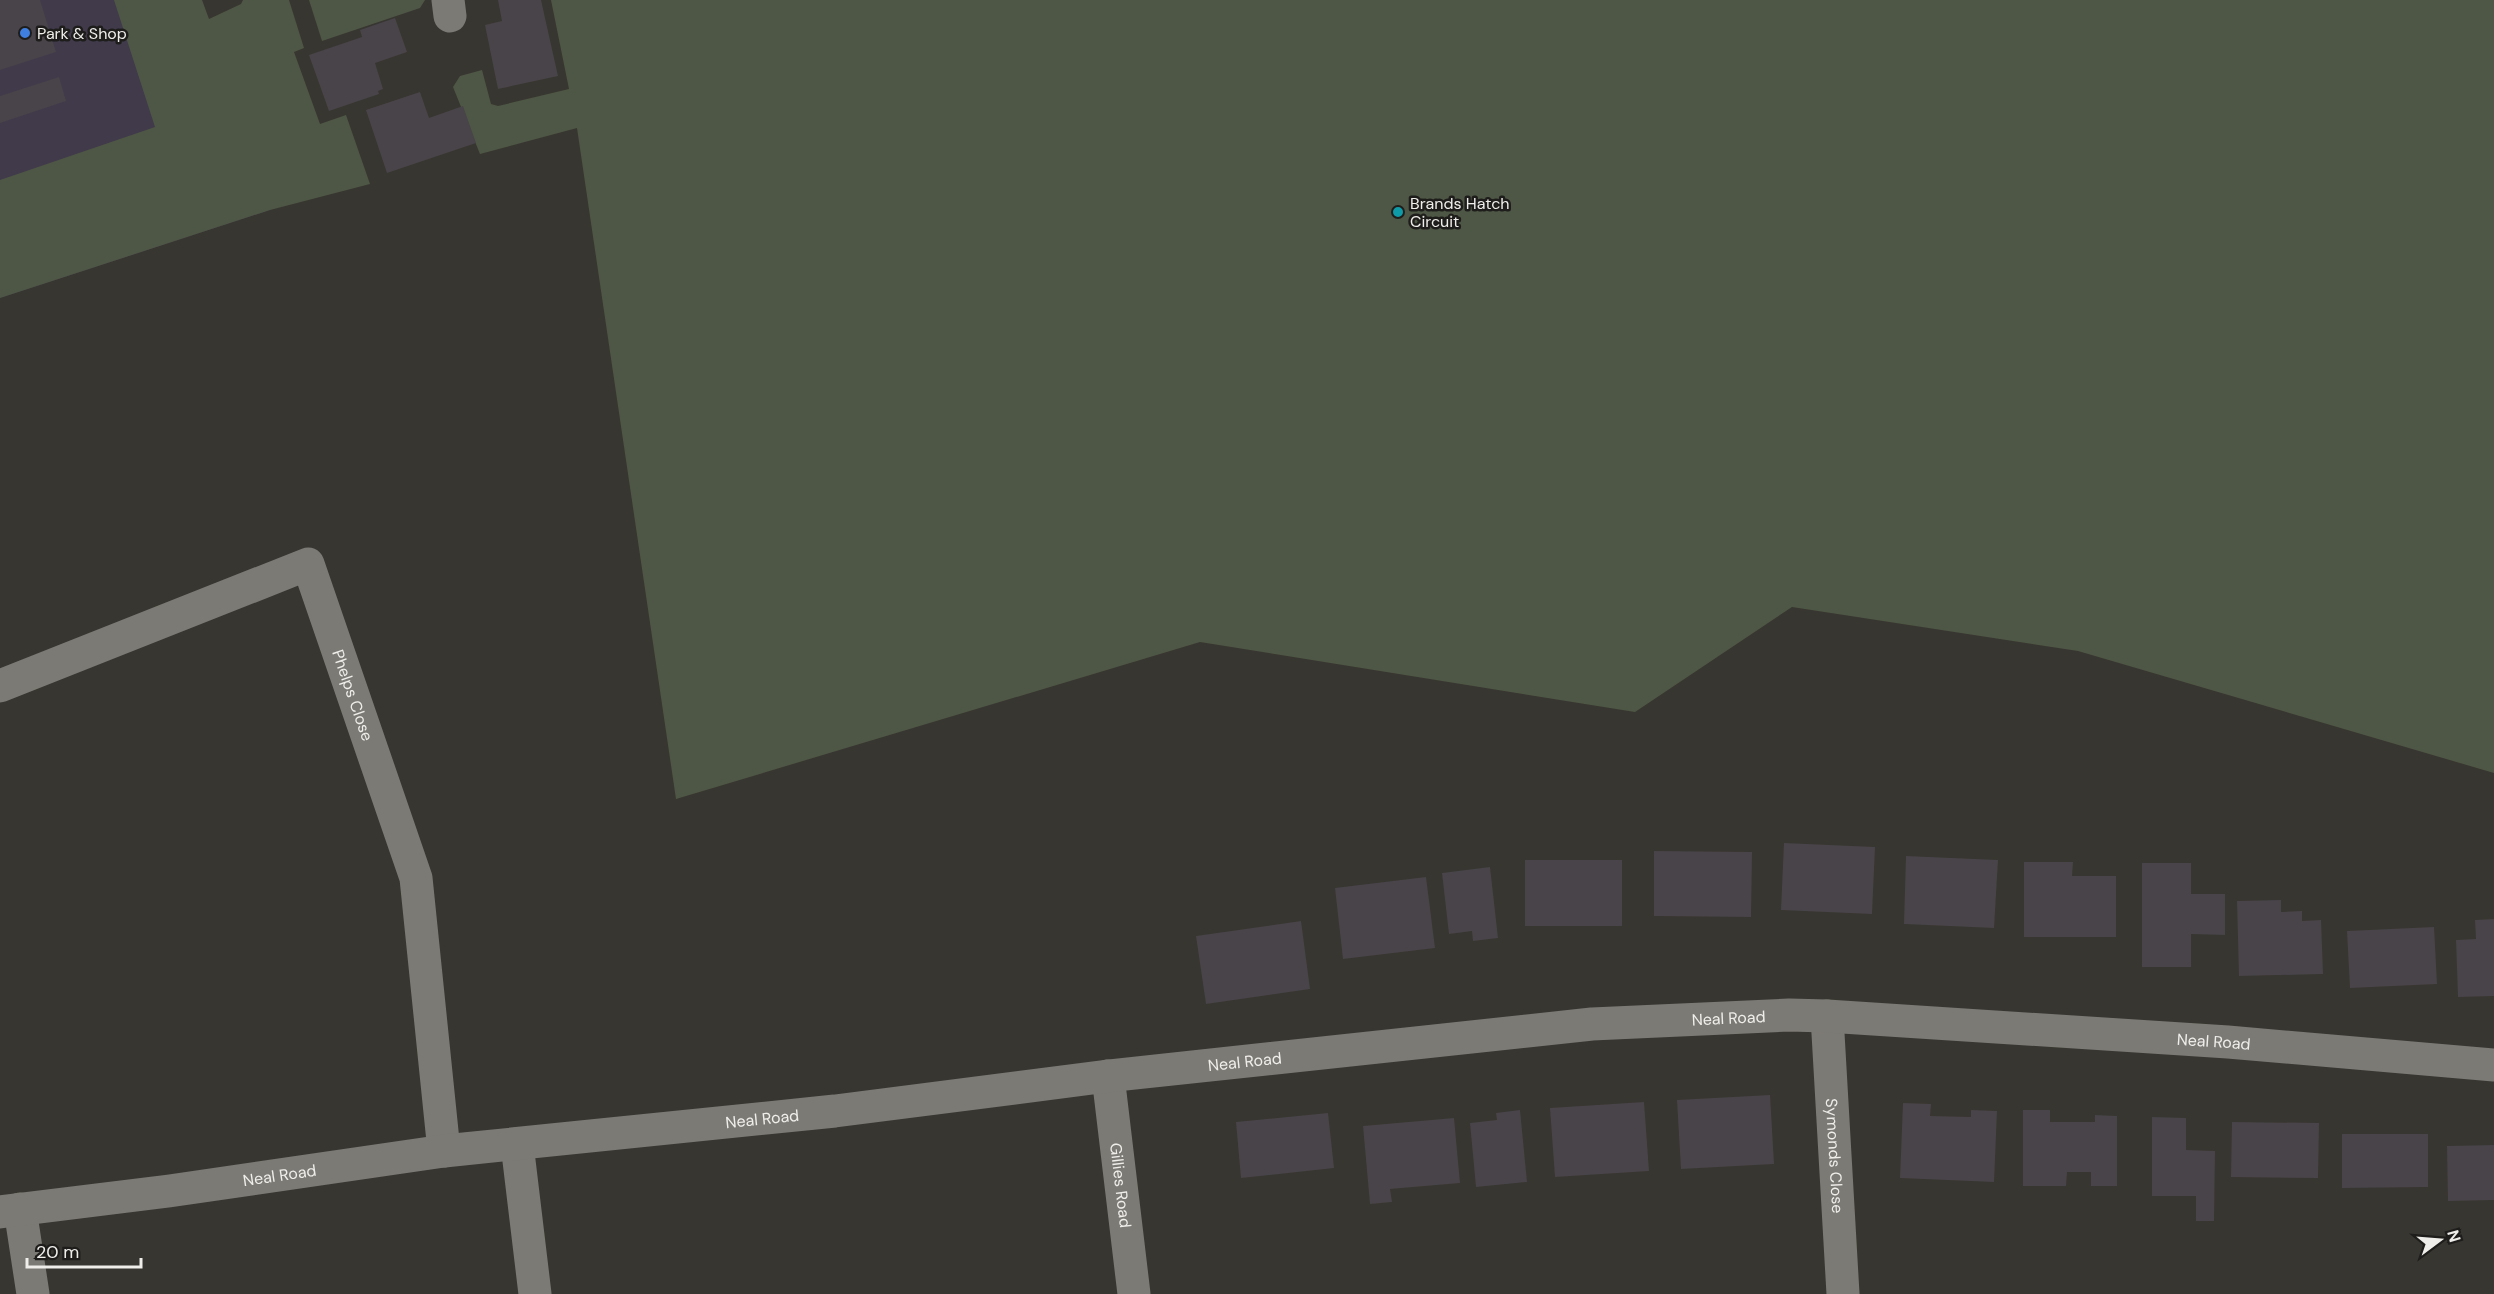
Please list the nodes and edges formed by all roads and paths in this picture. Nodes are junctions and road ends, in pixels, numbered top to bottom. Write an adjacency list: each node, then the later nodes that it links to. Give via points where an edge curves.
1 (0, 686): 6 (street, Phelps Close, via 308,564 416,878)
2 (1827, 1016): 3 (street, Neal Road, via 2216,1041); 4 (street, Neal Road, via 1592,1024); 11 (street, Symonds Close)
3 (2494, 1065)
4 (1108, 1076): 5 (street, Neal Road, via 835,1112); 10 (street, Gillies Road)
5 (517, 1144): 6 (street, Neal Road); 9 (street)
6 (444, 1151): 7 (street, Neal Road)
7 (10, 1210): 8 (street)
8 (33, 1294)
9 (535, 1294)
10 (1134, 1294)
11 (1843, 1294)

